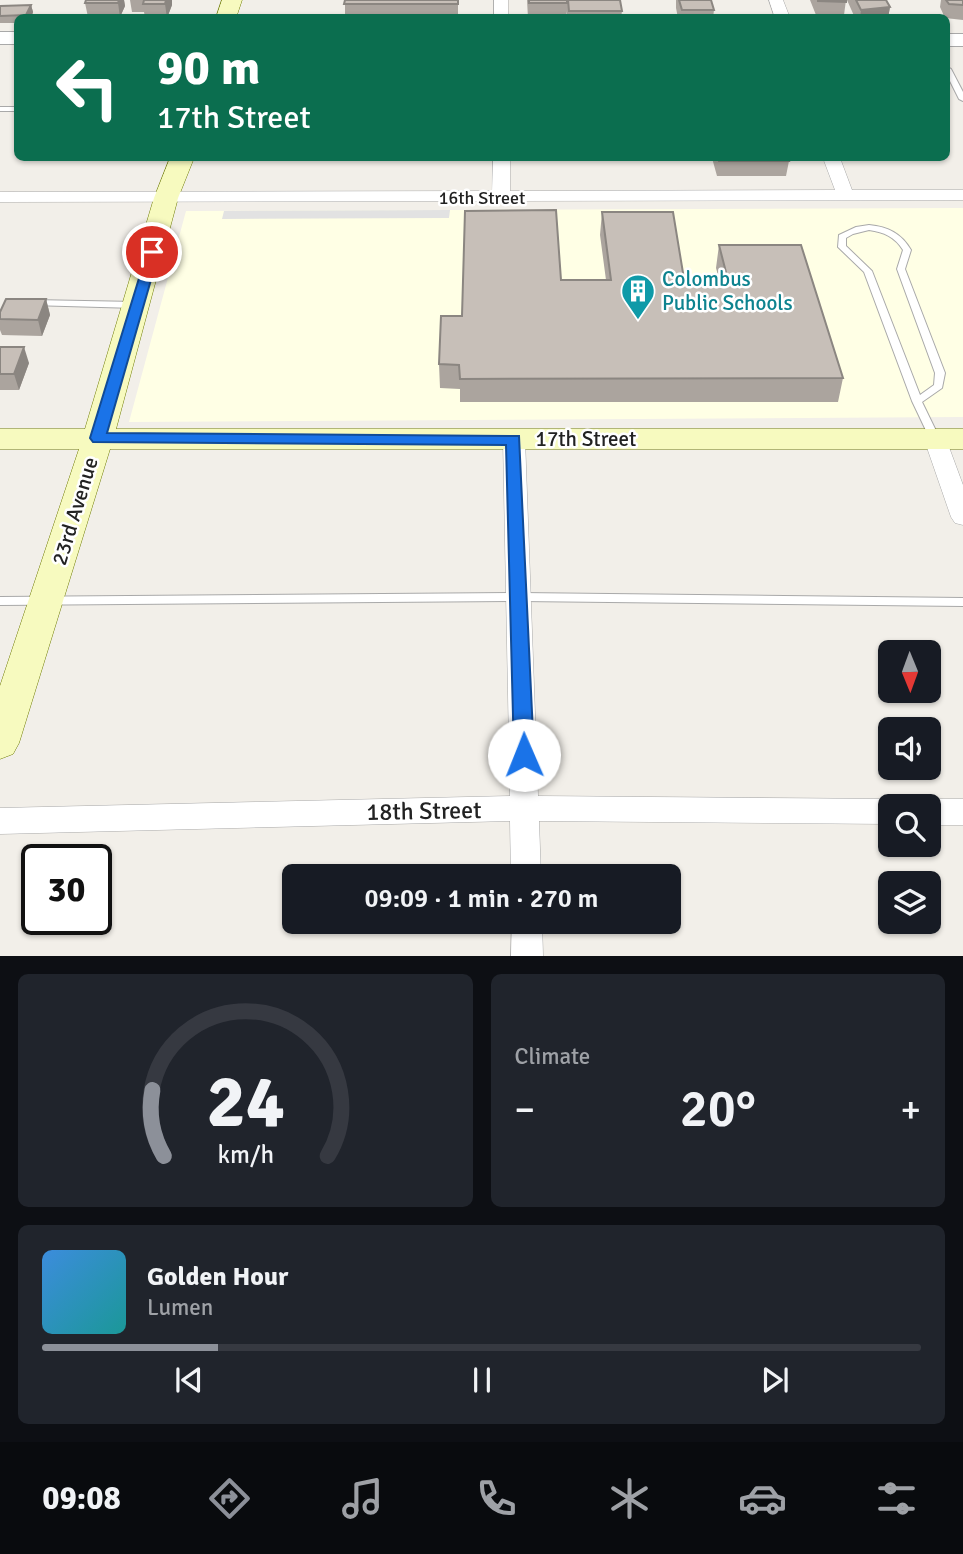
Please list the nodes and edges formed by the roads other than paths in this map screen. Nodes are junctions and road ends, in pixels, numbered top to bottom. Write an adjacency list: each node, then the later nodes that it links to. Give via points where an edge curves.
1 (950, 75): 2 (lane)
2 (963, 99)
3 (181, 161): 9 (main road, 23rd Avenue)
4 (501, 161): 10 (street)
5 (833, 161): 8 (street)
6 (963, 195): 8 (street, 16th Street)
7 (0, 197): 9 (street, 16th Street)
8 (846, 197): 10 (street, 16th Street)
9 (166, 198): 10 (street, 16th Street); 12 (main road, 23rd Avenue)
10 (501, 198)
11 (28, 303): 12 (lane)
12 (139, 305): 14 (main road, 23rd Avenue)
13 (917, 401): 13 (lane, via 939,387 940,373 901,269 907,250 903,240 888,230 851,230 842,237 842,247 868,271); 17 (lane)
14 (98, 438): 15 (main road, 17th Street); 16 (main road, 17th Street); 21 (main road, 23rd Avenue)
15 (0, 439)
16 (514, 439): 17 (main road, 17th Street); 19 (street)
17 (949, 439): 18 (street)
18 (963, 517)
19 (521, 597): 21 (lane); 22 (lane); 24 (street)
20 (0, 601): 21 (lane)
21 (47, 602): 23 (main road, 23rd Avenue)
22 (963, 602)
23 (0, 743)
24 (525, 808): 25 (street, 18th Street); 28 (street, 18th Street); 29 (street)
25 (878, 812)
26 (941, 812): 27 (street)
27 (963, 812)
28 (0, 821)
29 (526, 864)
30 (527, 934): 31 (street)
31 (527, 956)

